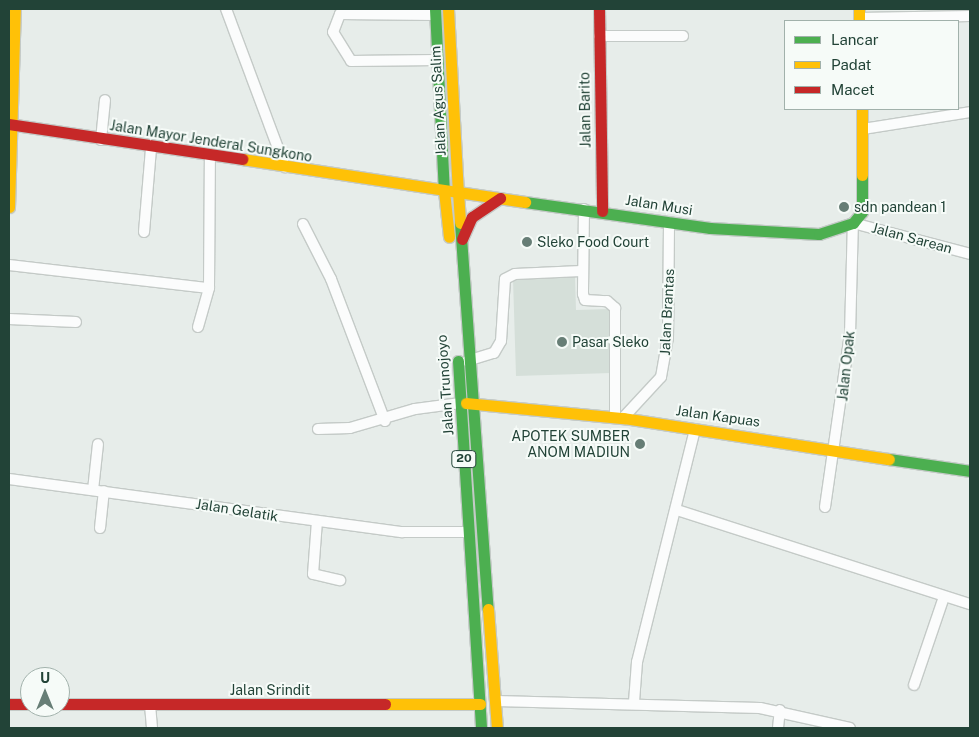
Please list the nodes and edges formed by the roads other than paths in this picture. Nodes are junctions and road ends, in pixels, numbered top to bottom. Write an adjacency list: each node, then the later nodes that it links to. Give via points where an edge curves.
1 (14, 9): 14 (main road)
2 (226, 9): 19 (street)
3 (448, 9): 21 (main road, Jalan Agus Salim)
4 (598, 9): 8 (main road, Jalan Barito)
5 (435, 12): 10 (main road, Jalan Trunojoyo); 10 (street, via 340,14 333,32 351,61)
6 (859, 16): 7 (street)
7 (970, 16)
8 (599, 36): 9 (street); 25 (main road, Jalan Barito)
9 (683, 36)
10 (437, 60): 20 (main road, Jalan Trunojoyo)
11 (105, 100): 16 (street)
12 (862, 110): 15 (main road)
13 (970, 112): 15 (street)
14 (10, 125): 16 (main road, Jalan Mayor Jenderal Sungkono); 23 (main road)
15 (863, 129): 27 (main road, via 864,203)
16 (101, 140): 17 (main road, Jalan Mayor Jenderal Sungkono)
17 (151, 148): 18 (main road, Jalan Mayor Jenderal Sungkono); 29 (street)
18 (210, 158): 19 (main road, Jalan Mayor Jenderal Sungkono); 34 (street)
19 (285, 168): 20 (main road, Jalan Mayor Jenderal Sungkono)
20 (444, 190): 21 (main road, Jalan Musi); 38 (main road, Jalan Trunojoyo / 20)
21 (458, 192): 22 (main road, Jalan Musi); 30 (main road, Jalan Trunojoyo / 20)
22 (500, 198): 24 (main road, Jalan Musi); 30 (main road, via 472,217)
23 (9, 207)
24 (584, 209): 25 (main road, Jalan Musi); 33 (street)
25 (602, 211): 26 (main road, Jalan Musi)
26 (670, 222): 27 (main road, Jalan Musi, via 795,235 820,234); 41 (street, Jalan Brantas, via 668,338 661,377)
27 (853, 223): 31 (street, Jalan Sarean); 46 (street, Jalan Opak, via 850,334)
28 (303, 224): 42 (street, via 334,288)
29 (144, 232)
30 (461, 240): 38 (main road, Jalan Trunojoyo / 20)
31 (970, 254)
32 (9, 264): 34 (street)
33 (581, 271): 38 (street, via 515,274 505,279 501,342 494,353); 41 (street, via 585,300 606,301 615,308)
34 (209, 288): 37 (street)
35 (9, 319): 36 (street)
36 (76, 322)
37 (198, 327)
38 (464, 362): 39 (main road, Jalan Trunojoyo / 20); 40 (main road, Jalan Trunojoyo / 20)
39 (475, 402): 40 (main road, Jalan Kapuas); 41 (main road, Jalan Kapuas); 60 (main road, Jalan Trunojoyo / 20, via 481,544)
40 (461, 403): 42 (street, via 415,409); 55 (main road, Jalan Trunojoyo / 20)
41 (619, 417): 43 (main road, Jalan Kapuas)
42 (385, 421): 44 (street)
43 (695, 428): 46 (main road, Jalan Kapuas); 52 (street)
44 (318, 429)
45 (98, 444): 49 (street)
46 (836, 449): 47 (main road, Jalan Kapuas); 51 (street, Jalan Opak)
47 (970, 471)
48 (9, 478): 49 (street, Jalan Gelatik)
49 (93, 490): 50 (street, Jalan Gelatik)
50 (104, 491): 53 (street, Jalan Gelatik); 54 (street)
51 (825, 507)
52 (677, 510): 57 (street); 61 (street, via 637,662)
53 (317, 521): 55 (street, Jalan Gelatik, via 402,532); 56 (street, via 312,574)
54 (100, 528)
55 (467, 532): 63 (main road, Jalan Trunojoyo / 20)
56 (340, 580)
57 (944, 597): 58 (street); 59 (street)
58 (970, 604)
59 (914, 685)
60 (496, 701): 61 (street); 68 (main road, Jalan Trunojoyo / 20)
61 (634, 702): 65 (street)
62 (70, 704): 64 (main road, Jalan Srindit)
63 (480, 704): 64 (main road, Jalan Srindit); 67 (main road, Jalan Trunojoyo / 20)
64 (150, 705): 66 (street)
65 (780, 710): 69 (street); 70 (street)
66 (152, 728)
67 (481, 728)
68 (497, 728)
69 (778, 728)
70 (850, 728)

